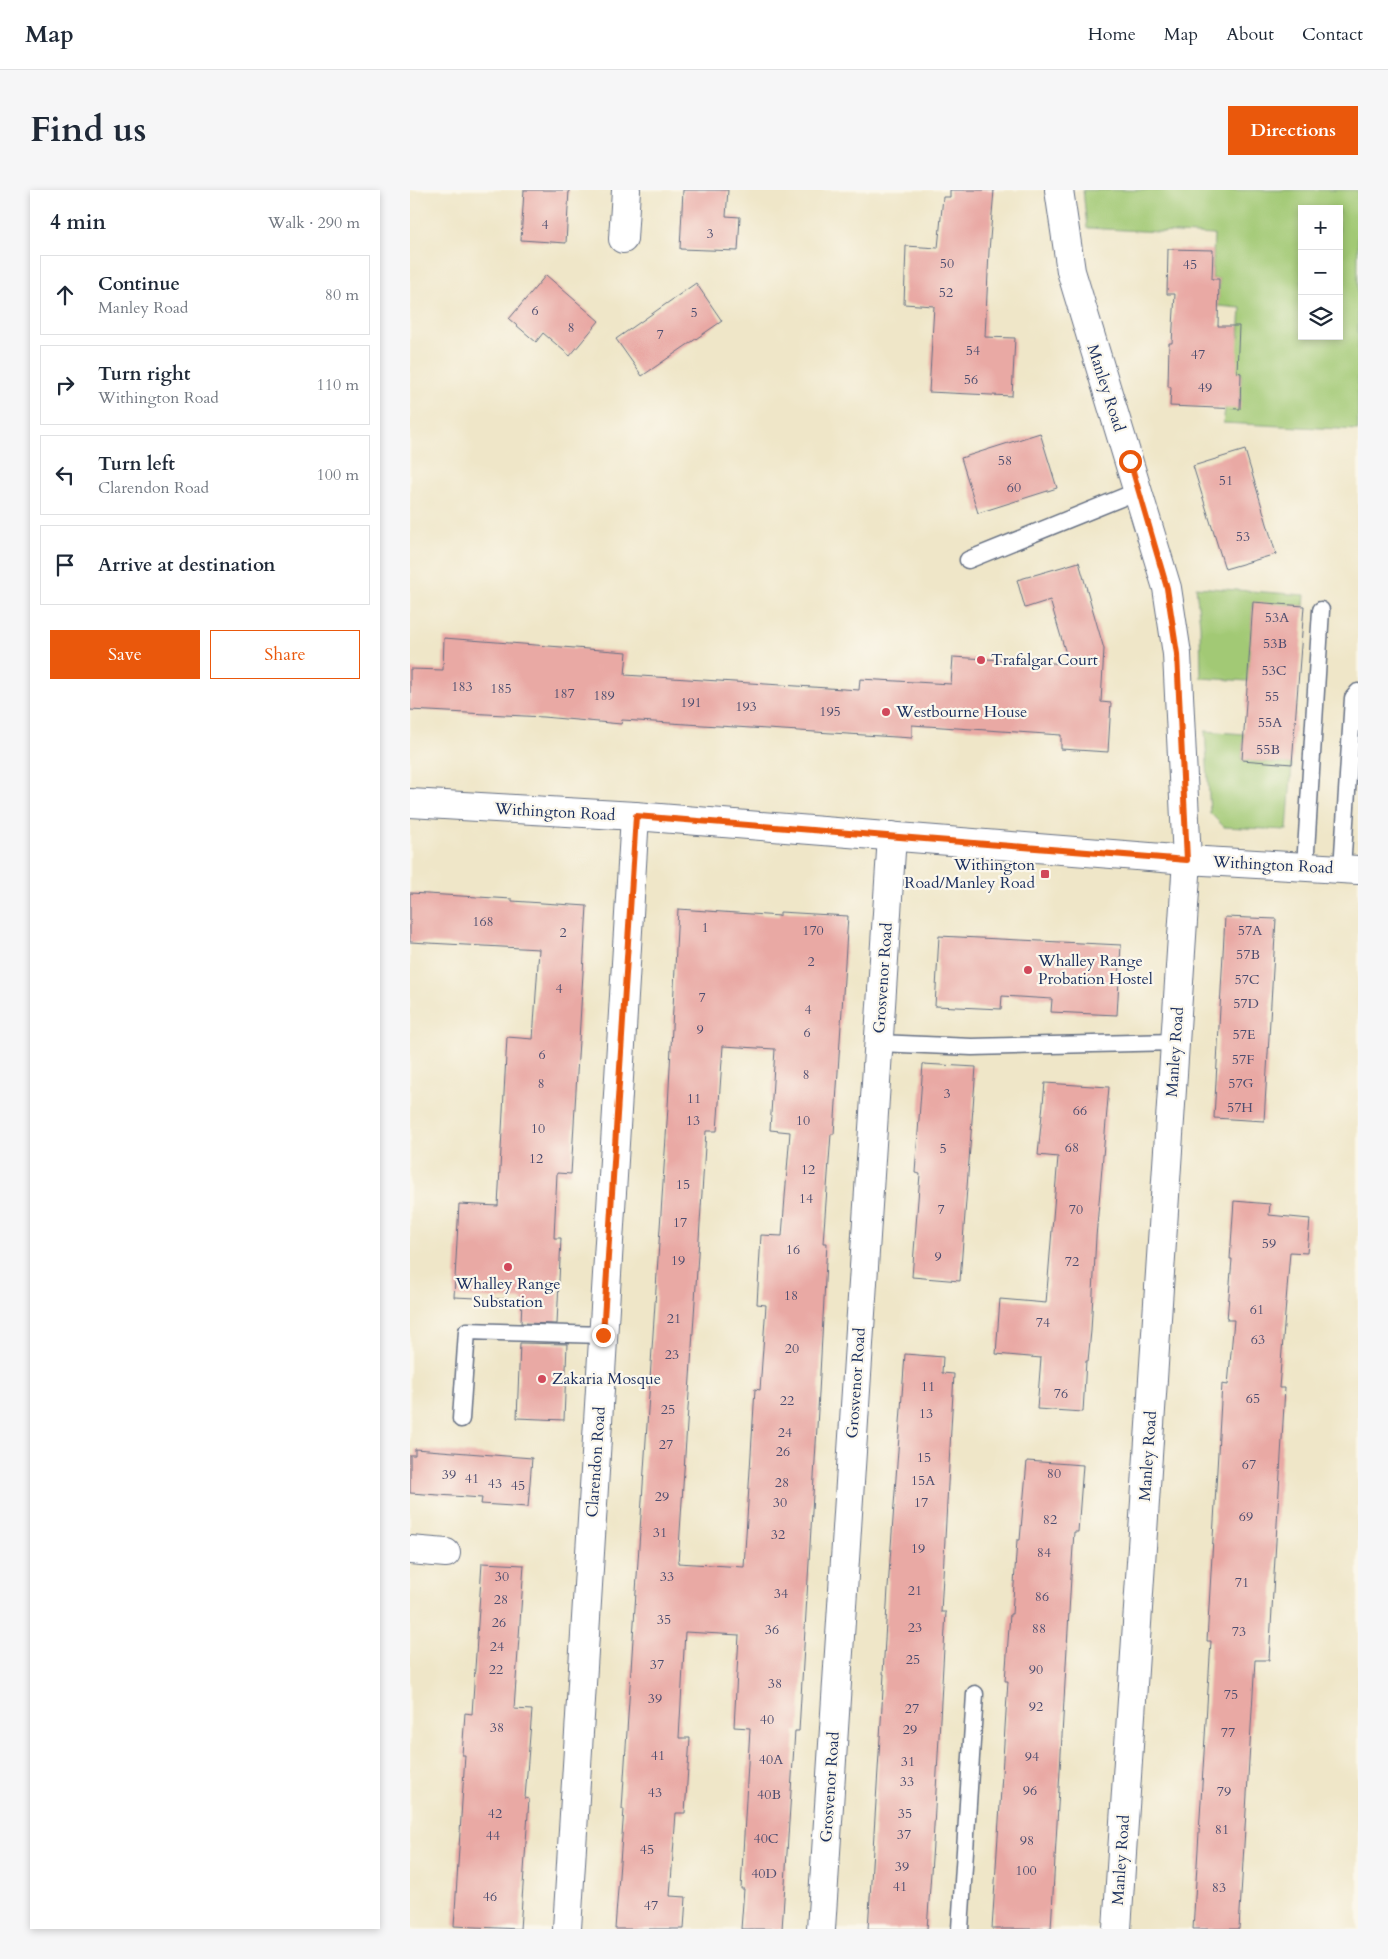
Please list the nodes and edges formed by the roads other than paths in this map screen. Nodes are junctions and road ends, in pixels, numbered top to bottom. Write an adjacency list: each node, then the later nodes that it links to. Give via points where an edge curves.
1 (626, 190): 3 (street)
2 (1059, 190): 4 (street, Manley Road, via 1071,270)
3 (623, 239)
4 (1138, 491): 5 (lane); 11 (street, Manley Road, via 1167,588 1177,654)
5 (968, 560)
6 (1321, 610): 12 (lane)
7 (1358, 692): 13 (lane, via 1353,698)
8 (410, 803): 9 (street, Withington Road)
9 (636, 816): 10 (street, Withington Road); 16 (street, Clarendon Road)
10 (892, 836): 11 (street, Withington Road); 15 (street, Grosvenor Road)
11 (1187, 860): 12 (street, Withington Road); 14 (street, Manley Road)
12 (1305, 867): 13 (street, Withington Road)
13 (1350, 870)
14 (1175, 1042): 15 (lane, via 972,1047); 24 (street, Manley Road)
15 (878, 1043): 22 (street, Grosvenor Road)
16 (603, 1335): 17 (lane, via 467,1331); 21 (street, Clarendon Road)
17 (461, 1419)
18 (410, 1550): 19 (street)
19 (446, 1553)
20 (975, 1694): 23 (lane)
21 (567, 1929)
22 (821, 1929)
23 (960, 1929)
24 (1117, 1929)

